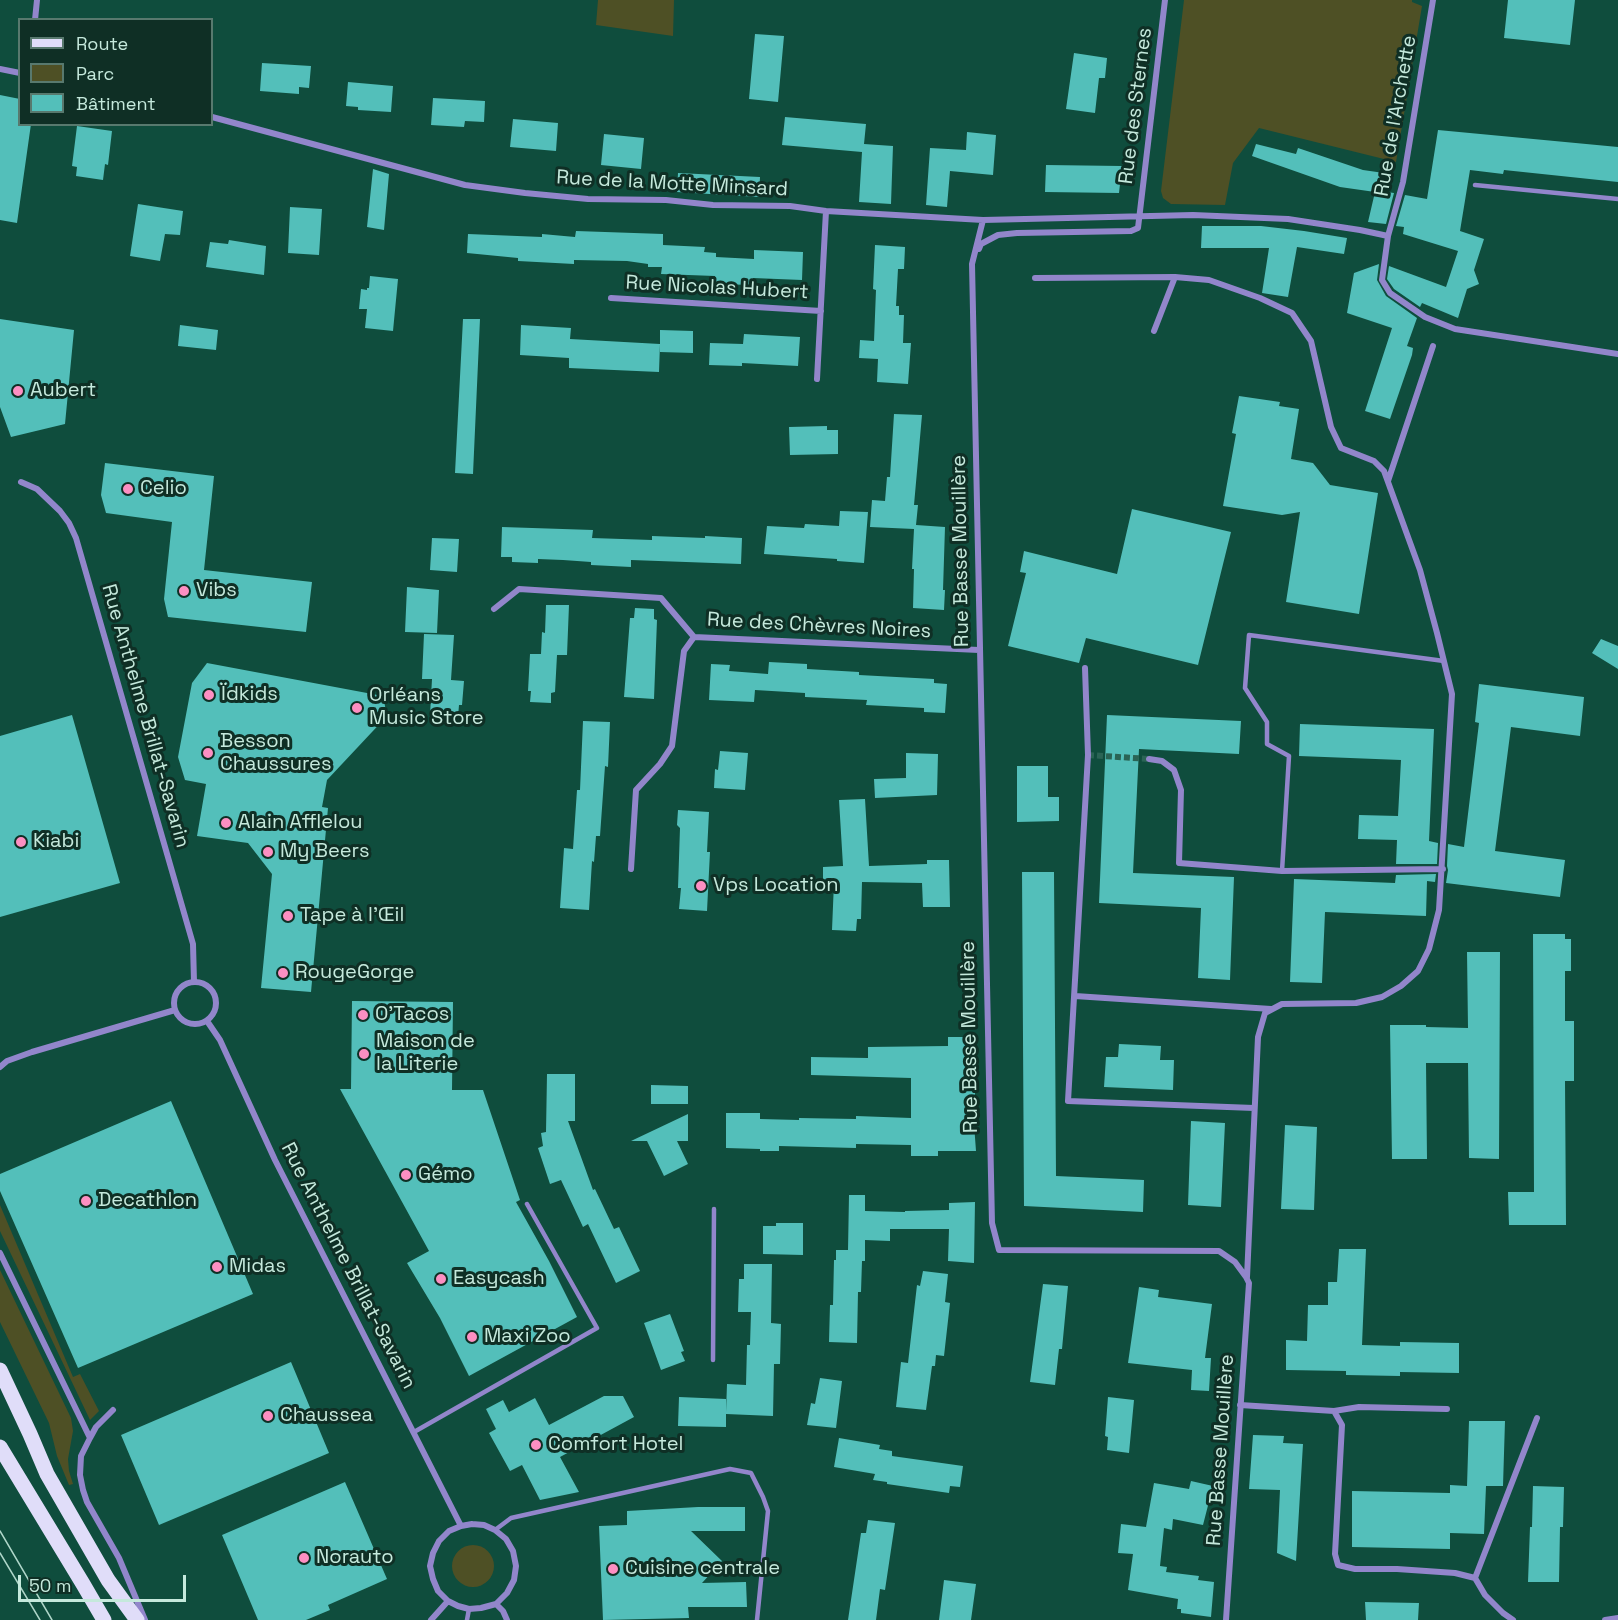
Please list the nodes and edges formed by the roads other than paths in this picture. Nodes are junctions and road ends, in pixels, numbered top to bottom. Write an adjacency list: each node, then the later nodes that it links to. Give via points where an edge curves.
1 (37, 0): 4 (street)
2 (1165, 0): 11 (street, Rue des Sternes)
3 (1433, 0): 13 (street, Rue de l'Archette, via 1403,182)
4 (34, 18)
5 (0, 69): 6 (street)
6 (18, 73)
7 (213, 117): 10 (street, Rue de la Motte Minsard, via 465,185 588,199 790,206)
8 (1475, 185): 9 (lane)
9 (1618, 199)
10 (826, 211): 12 (street, Rue de la Motte Minsard); 18 (street, Rue Nicolas Hubert)
11 (1140, 217): 12 (street, Rue de la Motte Minsard); 13 (street, Rue de la Motte Minsard, via 1288,219); 14 (street, via 1138,228 1131,231 998,235 981,244)
12 (982, 220): 14 (street, Rue Basse Mouillère)
13 (1388, 236): 21 (street, Rue de l'Archette, via 1382,280 1390,293 1425,317 1455,329)
14 (972, 264): 27 (street, Rue Basse Mouillère)
15 (1175, 277): 16 (street); 19 (street); 23 (street, via 1209,280 1292,313 1311,341 1331,427 1341,448 1374,461)
16 (1035, 278)
17 (611, 298): 18 (street, Rue Nicolas Hubert)
18 (820, 311): 22 (street, Rue Nicolas Hubert)
19 (1154, 331)
20 (1433, 346): 23 (street)
21 (1618, 354)
22 (817, 379)
23 (1388, 481): 28 (street, via 1420,570)
24 (21, 482): 34 (street, Rue Anthelme Brillat-Savarin, via 38,489 60,511 76,538 193,944)
25 (494, 609): 26 (street, Rue des Chèvres Noires, via 519,589 661,598)
26 (694, 637): 27 (street, Rue des Chèvres Noires); 31 (street, Rue des Chèvres Noires, via 684,651 672,746 636,790)
27 (979, 650): 45 (street, Rue Basse Mouillère, via 990,1177 992,1223 999,1250 1219,1251 1235,1262)
28 (1444, 661): 32 (street, via 1452,694); 33 (lane, via 1249,635 1245,688 1267,722 1267,744 1288,756)
29 (1085, 668): 35 (street, via 1088,756)
30 (1149, 759): 33 (street, via 1162,760 1174,770 1181,790 1179,863)
31 (631, 869)
32 (1443, 869): 33 (street); 37 (street, via 1439,910 1429,949 1418,971 1401,986 1382,997 1356,1003 1282,1004)
33 (1282, 870)
34 (194, 982): 36 (street, via 178,991); 38 (street, via 206,984 216,999 215,1011)
35 (1074, 996): 37 (street); 41 (street, via 1068,1101)
36 (175, 1010): 38 (street, via 188,1023); 39 (street)
37 (1272, 1010): 41 (street, via 1265,1013 1258,1037)
38 (207, 1021): 53 (street, Rue Anthelme Brillat-Savarin, via 220,1040 275,1160)
39 (3, 1061): 40 (street)
40 (0, 1067)
41 (1254, 1108): 45 (street)
42 (527, 1204): 53 (lane, via 597,1328)
43 (714, 1209): 46 (lane)
44 (0, 1253): 54 (street)
45 (1246, 1277): 48 (street, Rue Basse Mouillère, via 1249,1283)
46 (713, 1360)
47 (0, 1370): 66 (main road, via 47,1474 108,1580)
48 (1240, 1405): 51 (street); 72 (street, Rue Basse Mouillère)
49 (1447, 1409): 51 (street, via 1359,1407)
50 (112, 1410): 54 (street)
51 (1334, 1411): 60 (street, via 1342,1425 1335,1554 1338,1565 1455,1573)
52 (1537, 1418): 60 (street)
53 (414, 1432): 58 (street, Rue Anthelme Brillat-Savarin)
54 (90, 1438): 67 (street, via 81,1456 83,1490 119,1558)
55 (0, 1447): 57 (main road)
56 (0, 1462): 57 (main road)
57 (38, 1511): 65 (main road)
58 (461, 1526): 59 (street, via 484,1525); 61 (street, via 439,1541 430,1566 438,1591)
59 (495, 1530): 62 (street, via 513,1551 516,1566 507,1593); 71 (lane, via 511,1518 580,1502 730,1469 751,1473 768,1511)
60 (1475, 1578): 73 (street, via 1485,1595)
61 (448, 1601): 63 (street); 68 (street)
62 (496, 1604): 63 (street); 70 (street)
63 (469, 1609): 69 (lane)
64 (1618, 1618): 74 (street)
65 (104, 1620)
66 (137, 1620)
67 (145, 1620)
68 (431, 1620)
69 (467, 1620)
70 (507, 1620)
71 (757, 1620)
72 (1226, 1620)
73 (1513, 1620)
74 (1605, 1620)

